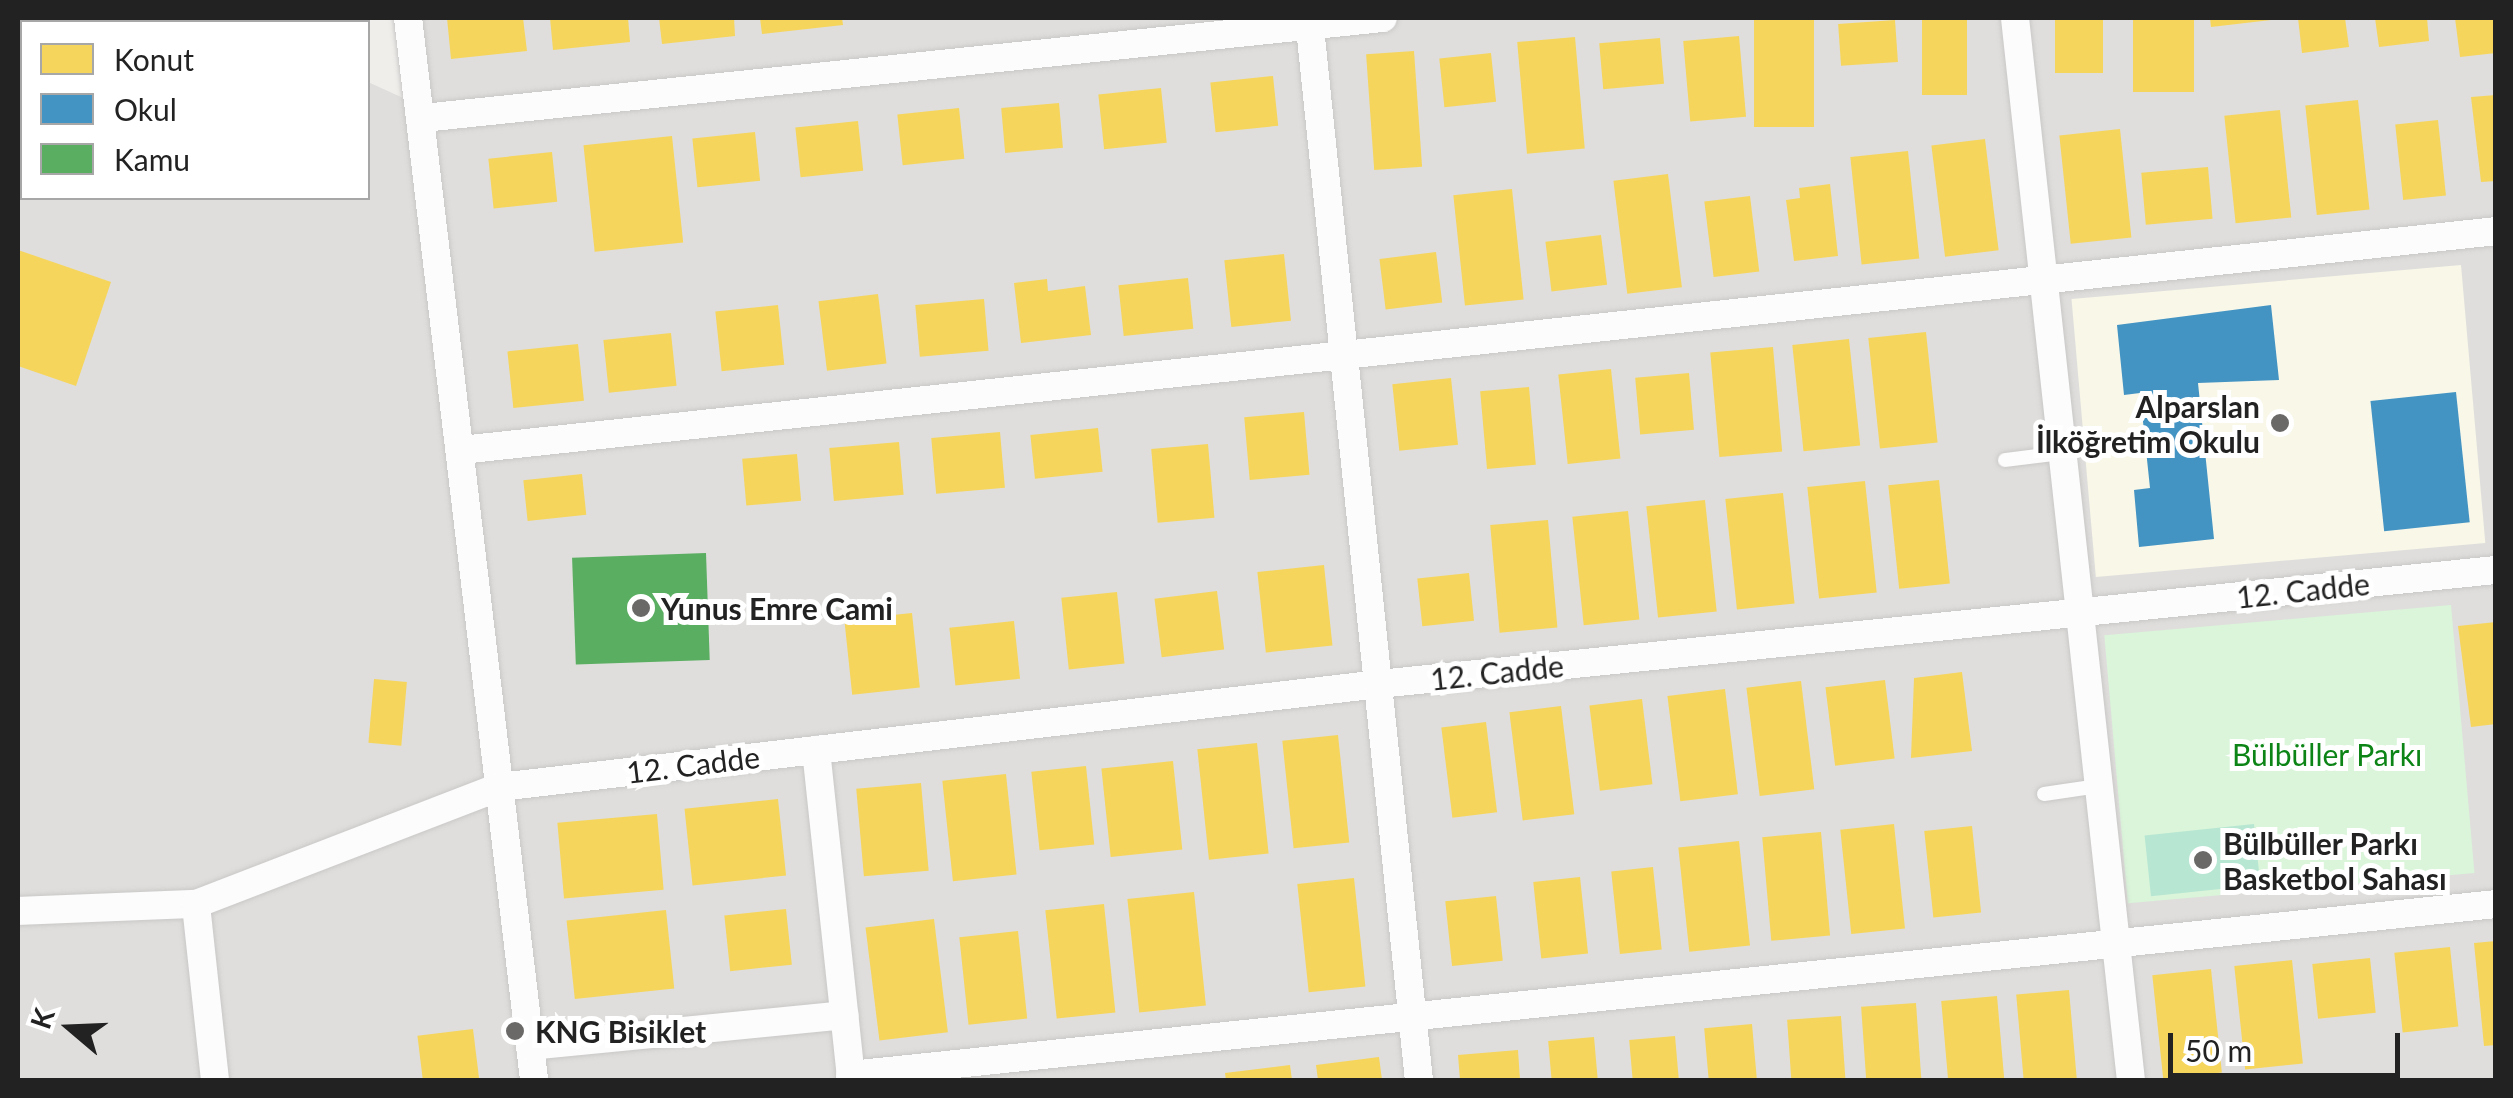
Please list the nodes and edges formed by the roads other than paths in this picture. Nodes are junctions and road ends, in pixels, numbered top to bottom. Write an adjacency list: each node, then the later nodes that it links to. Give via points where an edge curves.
1 (408, 18): 5 (street)
2 (1383, 18): 4 (street)
3 (2015, 18): 7 (street)
4 (1309, 21): 5 (street); 8 (street)
5 (423, 118): 9 (street)
6 (2495, 237): 7 (street)
7 (2044, 277): 8 (street); 10 (street)
8 (1344, 353): 9 (street); 14 (street)
9 (461, 450): 17 (street)
10 (2061, 453): 11 (lane); 13 (street)
11 (2005, 460)
12 (2496, 570): 13 (street, 12. Cadde)
13 (2080, 613): 14 (street, 12. Cadde); 16 (street)
14 (1379, 684): 15 (street, 12. Cadde); 24 (street)
15 (816, 750): 17 (street, 12. Cadde); 23 (street)
16 (2098, 786): 18 (lane); 22 (street)
17 (500, 787): 19 (street, 12. Cadde); 25 (street)
18 (2044, 794)
19 (196, 904): 21 (street, 12. Cadde); 27 (street)
20 (2496, 904): 22 (street)
21 (18, 911)
22 (2116, 944): 24 (street); 30 (street)
23 (844, 1015): 25 (street); 26 (street)
24 (1413, 1016): 26 (street); 29 (street)
25 (530, 1046): 28 (street)
26 (851, 1078)
27 (214, 1080)
28 (534, 1080)
29 (1419, 1080)
30 (2131, 1080)

